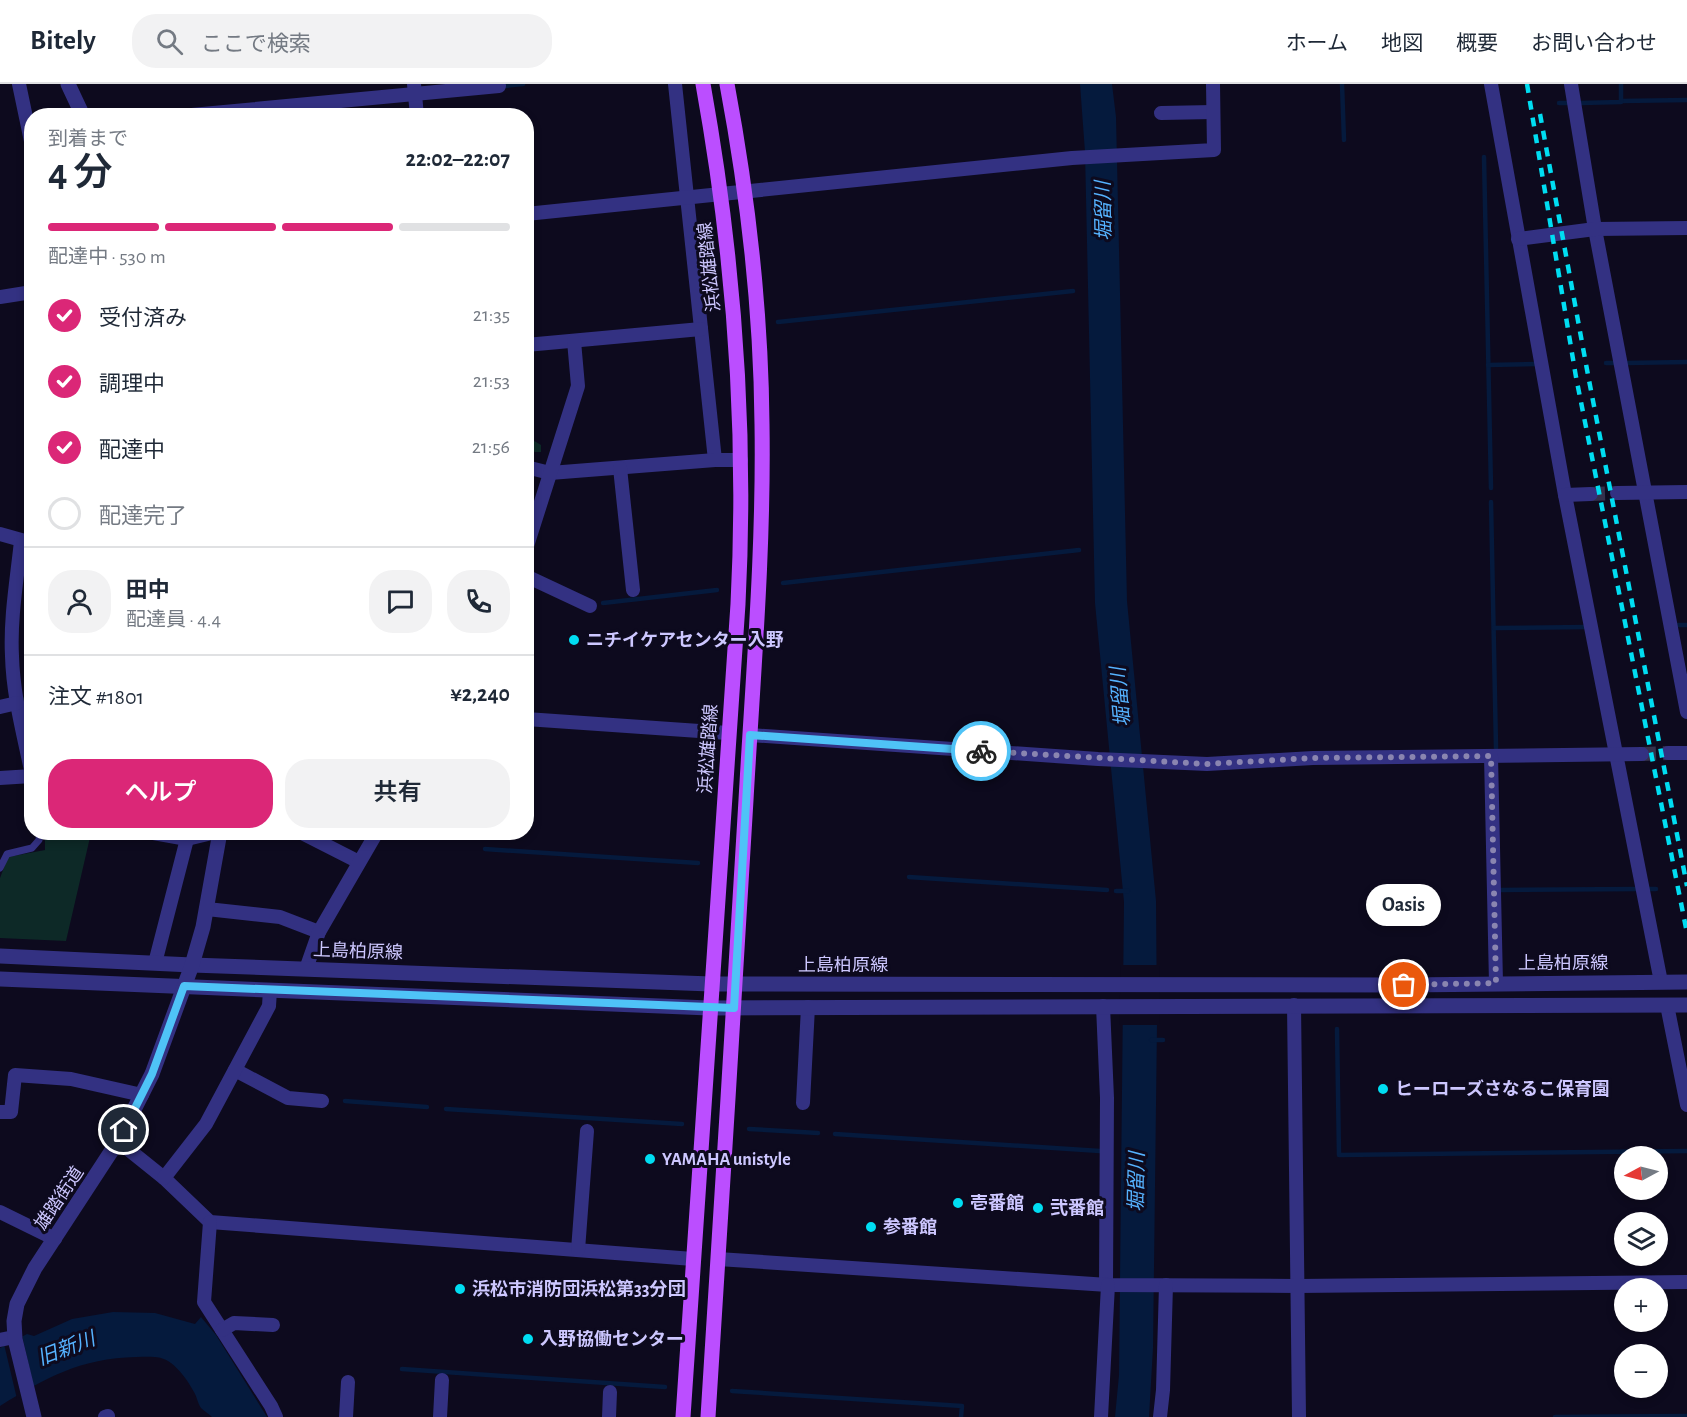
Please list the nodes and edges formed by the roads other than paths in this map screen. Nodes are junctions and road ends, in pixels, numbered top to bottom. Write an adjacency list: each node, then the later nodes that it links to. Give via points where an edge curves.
1 (19, 84): 11 (street)
2 (68, 84): 12 (street)
3 (675, 84): 19 (street)
4 (703, 84): 18 (main road, 浜松雄踏線)
5 (727, 84): 17 (main road)
6 (1213, 84): 15 (street)
7 (1491, 84): 23 (street)
8 (1571, 84): 22 (street)
9 (499, 86): 10 (street)
10 (414, 89): 13 (street); 14 (street)
11 (24, 108)
12 (79, 108)
13 (298, 108)
14 (416, 108)
15 (1213, 112): 16 (street); 17 (street, via 1214,150 1075,158)
16 (1161, 113)
17 (744, 192): 18 (street); 51 (main road, via 756,303 762,426)
18 (720, 195): 19 (street); 30 (main road, 浜松雄踏線, via 734,320)
19 (687, 198): 20 (street); 26 (street)
20 (534, 213)
21 (1687, 228): 22 (street)
22 (1595, 229): 23 (street); 36 (street)
23 (1518, 239): 38 (street)
24 (24, 293): 25 (street)
25 (0, 297)
26 (701, 328): 27 (street); 29 (street)
27 (574, 341): 28 (street); 33 (street, via 578,386)
28 (534, 344)
29 (715, 460): 30 (street); 31 (street)
30 (741, 460): 50 (main road, 浜松雄踏線, via 740,565)
31 (620, 468): 33 (street); 44 (street)
32 (534, 469): 33 (street)
33 (550, 473): 39 (street)
34 (1687, 492): 36 (street)
35 (1617, 493): 36 (street)
36 (1644, 493): 48 (street)
37 (1591, 494): 38 (street)
38 (1565, 495): 55 (street)
39 (534, 524)
40 (0, 534): 41 (street)
41 (24, 541)
42 (24, 555): 46 (street, via 11,638)
43 (534, 580): 45 (street)
44 (633, 590)
45 (590, 606)
46 (17, 703): 47 (street); 52 (street)
47 (0, 707)
48 (1687, 712)
49 (534, 720): 50 (street)
50 (729, 733): 77 (main road, 浜松雄踏線)
51 (750, 735): 57 (street, via 1206,764); 78 (main road)
52 (24, 737)
53 (1668, 753): 54 (street)
54 (1687, 753)
55 (1616, 754): 56 (street); 57 (street); 74 (street)
56 (1642, 754)
57 (1491, 756): 76 (street)
58 (24, 776): 59 (street)
59 (0, 778)
60 (39, 840): 66 (lane, via 32,849 7,854)
61 (187, 840): 70 (street)
62 (217, 840): 67 (street, 雄踏街道)
63 (316, 840): 65 (street)
64 (373, 840): 65 (street)
65 (359, 862): 68 (street)
66 (0, 868)
67 (207, 909): 68 (street, via 280,917); 71 (street, 雄踏街道)
68 (319, 932): 72 (street)
69 (0, 956): 70 (street, 上島柏原線)
70 (155, 963): 71 (street, 上島柏原線)
71 (192, 965): 72 (street, 上島柏原線); 79 (street, 雄踏街道)
72 (306, 969): 77 (street, 上島柏原線)
73 (0, 979): 79 (street)
74 (1661, 982): 75 (street, 上島柏原線); 76 (street, 上島柏原線)
75 (1687, 982)
76 (1496, 983): 78 (street, 上島柏原線)
77 (711, 984): 78 (street, 上島柏原線); 86 (main road, 浜松雄踏線)
78 (735, 984): 87 (main road)
79 (184, 986): 80 (street); 89 (street, 雄踏街道)
80 (270, 990): 86 (street); 88 (street, via 269,1006)
81 (1294, 1005): 82 (street); 84 (street); 106 (street)
82 (1667, 1005): 83 (street); 92 (street)
83 (1687, 1005)
84 (1108, 1006): 85 (street); 104 (street)
85 (808, 1007): 87 (street); 91 (street)
86 (709, 1008): 87 (street); 101 (main road, 浜松雄踏線)
87 (734, 1008): 102 (main road)
88 (235, 1070): 90 (street, via 288,1098); 96 (street, via 206,1124)
89 (142, 1095): 93 (street, via 71,1079 15,1075 11,1112); 95 (street, 雄踏街道)
90 (322, 1101)
91 (803, 1103)
92 (1687, 1105)
93 (0, 1112)
94 (587, 1131): 100 (street)
95 (118, 1142): 96 (street); 99 (street, 雄踏街道)
96 (164, 1178): 98 (street)
97 (0, 1212): 99 (street)
98 (210, 1222): 100 (street); 108 (street, via 204,1302)
99 (55, 1239): 109 (street, 雄踏街道, via 21,1295)
100 (578, 1250): 101 (street)
101 (693, 1259): 118 (main road, 浜松雄踏線)
102 (718, 1259): 104 (street); 119 (main road)
103 (1687, 1282): 106 (street)
104 (1109, 1285): 105 (street); 120 (street)
105 (1164, 1285): 106 (street); 121 (street)
106 (1297, 1286): 122 (street)
107 (273, 1325): 108 (street, via 234,1323)
108 (222, 1330): 114 (street)
109 (10, 1338): 113 (street, 雄踏街道)
110 (442, 1380): 116 (street)
111 (348, 1382): 115 (street)
112 (610, 1392): 117 (street)
113 (34, 1417)
114 (276, 1417)
115 (346, 1417)
116 (440, 1417)
117 (609, 1417)
118 (683, 1417)
119 (708, 1417)
120 (1101, 1417)
121 (1160, 1417)
122 (1299, 1417)

